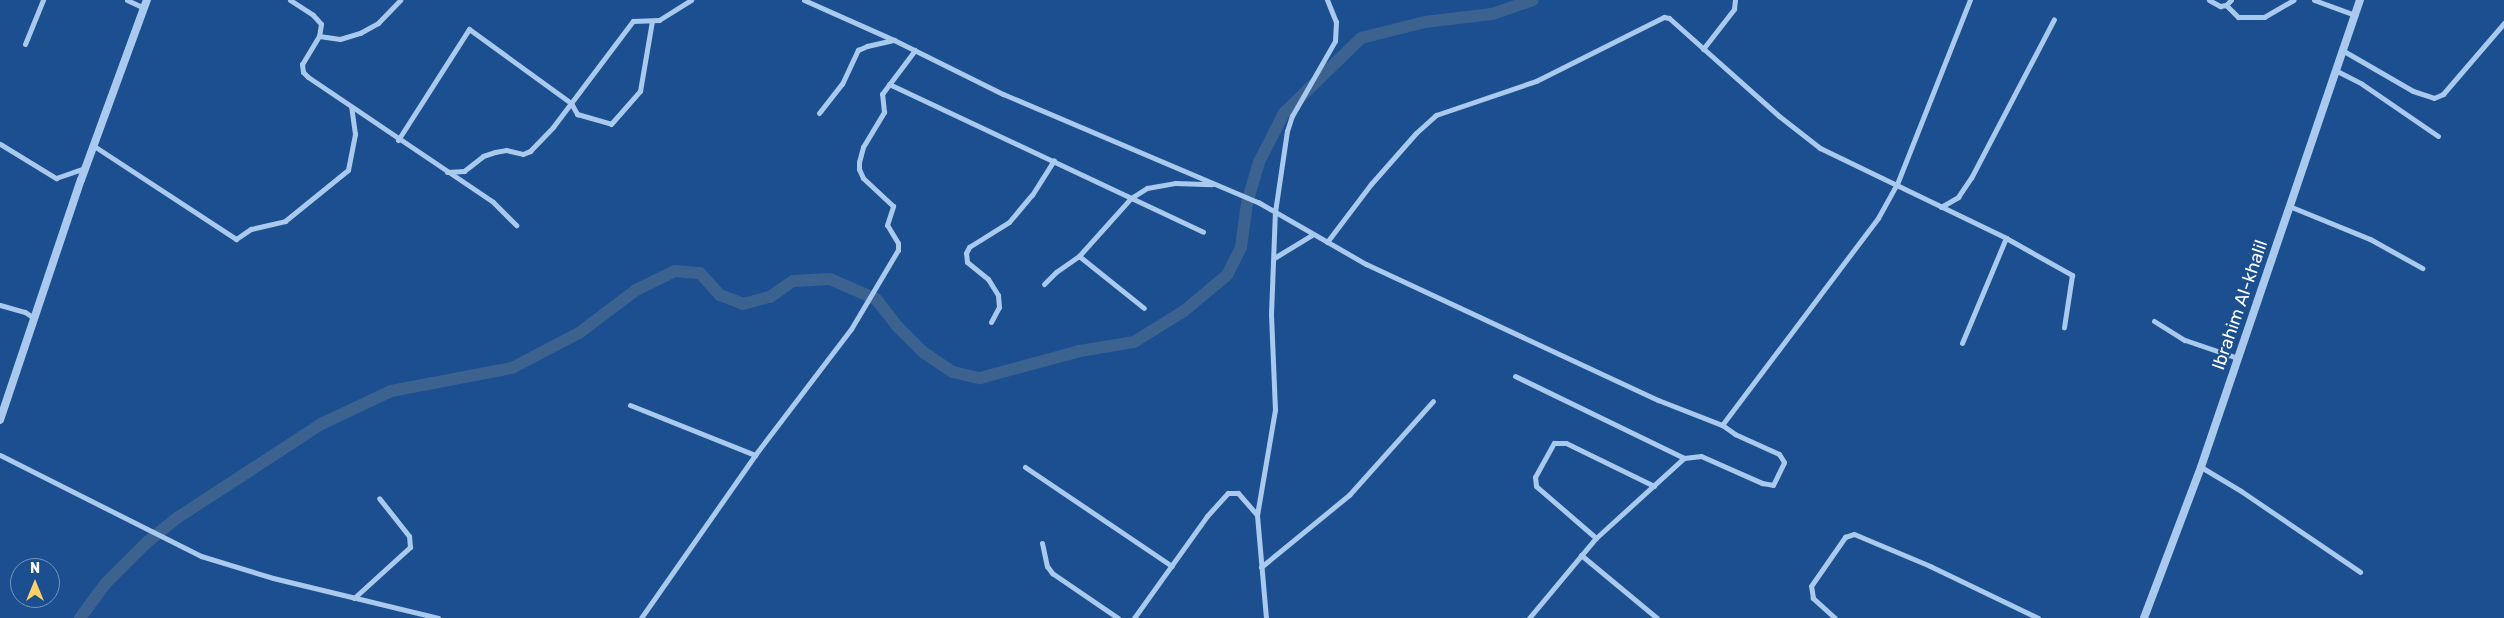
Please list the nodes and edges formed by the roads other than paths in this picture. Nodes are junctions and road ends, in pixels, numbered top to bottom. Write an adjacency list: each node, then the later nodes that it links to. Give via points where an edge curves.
1 (43, 0): 23 (street)
2 (127, 0): 15 (street)
3 (290, 0): 21 (street, via 320,22)
4 (400, 0): 21 (street, via 378,23 360,33 340,39)
5 (691, 0): 19 (street, via 663,18)
6 (804, 0): 22 (street)
7 (1327, 0): 44 (street, via 1336,22 1335,41 1292,116)
8 (1736, 0): 24 (street, via 1734,9)
9 (1970, 0): 40 (street)
10 (2210, 0): 16 (street, via 2220,6)
11 (2232, 0): 16 (street)
12 (2294, 0): 16 (street, via 2264,17 2238,17)
13 (2314, 0): 17 (street)
14 (2360, 0): 17 (street, Ibrahim Al-khalil)
15 (146, 4): 35 (street)
16 (2226, 5)
17 (2355, 15): 26 (street, Ibrahim Al-khalil)
18 (2054, 19): 43 (street, via 1971,178 1958,197)
19 (652, 21): 29 (street, via 635,20 631,23); 29 (street, via 640,90 611,124 577,114)
20 (2504, 23): 26 (street, via 2443,94 2434,98 2413,91)
21 (319, 36): 30 (street, via 302,62 303,72)
22 (894, 40): 25 (street); 31 (street, via 858,50 842,84)
23 (25, 44)
24 (1703, 49): 40 (street, via 1820,148); 49 (street, via 1664,17 1536,81 1436,115 1371,184)
25 (915, 50): 28 (street); 39 (street, via 1003,94)
26 (2342, 50): 27 (street, Ibrahim Al-khalil)
27 (2335, 70): 32 (street, via 2362,84); 42 (street, Ibrahim Al-khalil)
28 (889, 84): 36 (street); 67 (street, via 882,94 884,112 863,147 859,169 863,178 893,206 887,225 898,243 898,250 851,329)
29 (571, 103): 33 (street, via 469,29); 38 (street, via 546,136 526,153 500,151 483,156 459,172)
30 (351, 107): 33 (street); 35 (street, via 355,134 348,170 285,222 251,229 236,240)
31 (819, 112)
32 (2438, 136)
33 (398, 140): 38 (street)
34 (0, 144): 37 (street, via 56,178)
35 (94, 146): 37 (street)
36 (1054, 160): 41 (street); 58 (street, via 1032,195 1009,222 969,247 966,253 969,264 988,279 998,295 999,307)
37 (86, 168): 56 (street)
38 (444, 171): 45 (street, via 493,202)
39 (1216, 184): 41 (street, via 1160,184); 44 (street)
40 (1897, 184): 43 (street); 66 (street, via 1878,218)
41 (1132, 198): 46 (street); 50 (street)
42 (2289, 206): 52 (street, via 2370,239); 61 (street, Ibrahim Al-khalil)
43 (1941, 207): 48 (street)
44 (1275, 212): 47 (street); 51 (street)
45 (516, 226)
46 (1203, 232)
47 (1312, 235): 49 (street); 51 (street)
48 (2006, 238): 59 (street, via 2072,275); 60 (street)
49 (1327, 242): 66 (street, via 1366,264 1649,396)
50 (1079, 256): 53 (street); 55 (street)
51 (1274, 258): 74 (street, via 1271,341 1275,410)
52 (2422, 268)
53 (1044, 284)
54 (0, 304): 56 (street)
55 (1144, 308)
56 (34, 318): 65 (street)
57 (2154, 321): 61 (street, via 2185,340)
58 (991, 322)
59 (2064, 327)
60 (1962, 343)
61 (2238, 358): 71 (street, Ibrahim Al-khalil)
62 (1515, 376): 69 (street)
63 (1433, 401): 79 (street, via 1349,495)
64 (630, 405): 67 (street)
65 (0, 420)
66 (1722, 425): 69 (street, via 1779,454 1784,462 1773,485 1701,456)
67 (755, 454): 83 (street)
68 (0, 455): 81 (street, via 194,554 256,574)
69 (1684, 458): 72 (street)
70 (1025, 467): 78 (street)
71 (2201, 467): 80 (street); 91 (street, Ibrahim Al-khalil)
72 (1654, 486): 75 (street); 75 (street, via 1566,443 1554,443 1535,477 1536,486)
73 (379, 498): 81 (street, via 408,536 410,547)
74 (1257, 515): 78 (street, via 1238,493 1228,493 1207,516); 79 (street)
75 (1596, 538): 77 (street)
76 (1042, 543): 84 (street, via 1052,573)
77 (1581, 555): 87 (street); 88 (street)
78 (1172, 566): 85 (street)
79 (1262, 568): 86 (street)
80 (2360, 572)
81 (354, 598): 82 (street)
82 (438, 618)
83 (641, 618)
84 (1118, 618)
85 (1134, 618)
86 (1266, 618)
87 (1529, 618)
88 (1657, 618)
89 (1835, 618): 90 (street, via 1813,598 1811,586 1845,537 1854,534)
90 (2038, 618)
91 (2144, 618)

